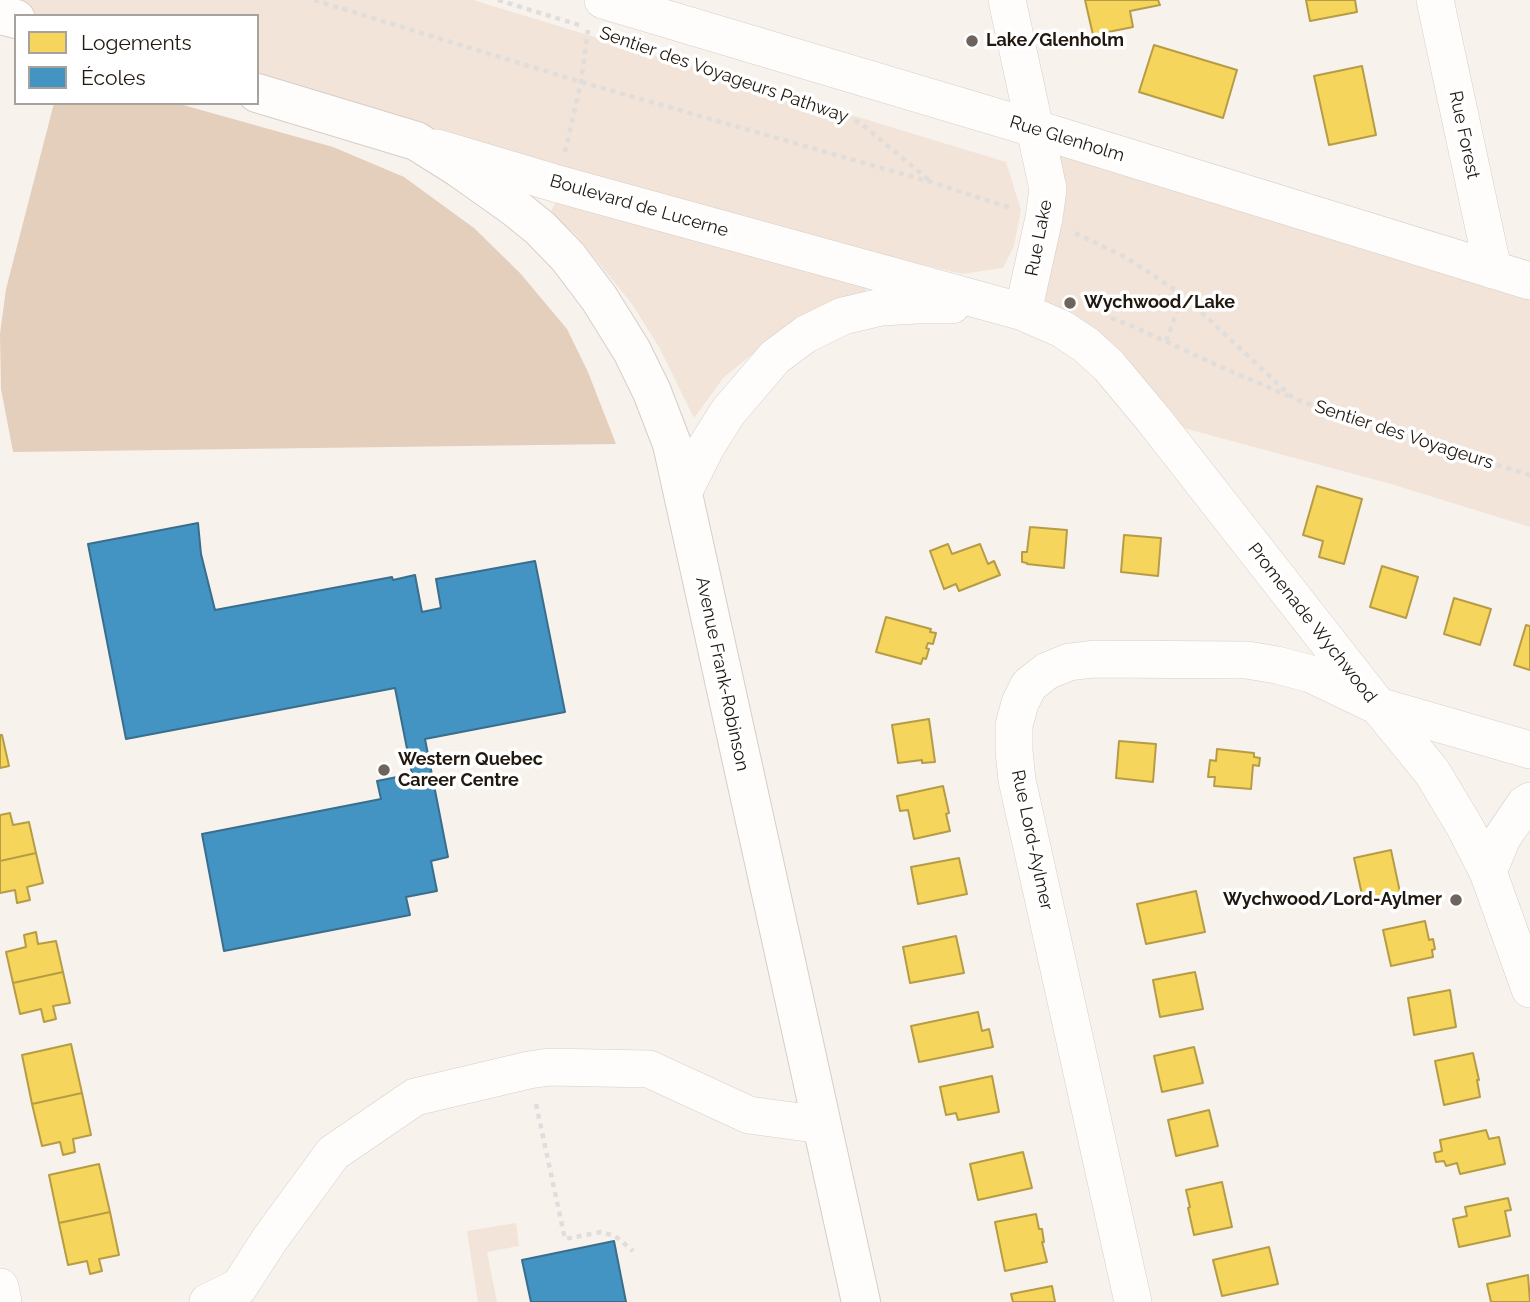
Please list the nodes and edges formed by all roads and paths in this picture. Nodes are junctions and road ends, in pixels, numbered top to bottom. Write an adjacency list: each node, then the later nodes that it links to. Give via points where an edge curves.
1 (314, 0): 6 (path, Sentier des Voyageurs)
2 (498, 0): 5 (path, Sentier des Voyageurs Pathway)
3 (1007, 0): 9 (street, Rue Lake)
4 (1435, 0): 14 (street, Rue Forest)
5 (596, 14): 6 (path); 9 (street, Rue Glenholm)
6 (581, 82): 11 (path, Sentier des Voyageurs); 12 (path)
7 (772, 89): 11 (path, Sentier des Voyageurs Pathway, via 838,111 863,125)
8 (259, 94): 10 (main road, Boulevard de Lucerne)
9 (1033, 128): 13 (street, Rue Lake, via 1048,189); 14 (street, Rue Glenholm)
10 (416, 141): 12 (street, Boulevard de Lucerne); 22 (main road, Avenue Frank-Robinson, via 514,207 568,257 632,351 652,392)
11 (934, 183): 13 (path, Sentier des Voyageurs)
12 (558, 184): 17 (street, Boulevard de Lucerne)
13 (1044, 218): 16 (path, Sentier des Voyageurs, via 1127,258); 17 (street, Rue Lake)
14 (1493, 270): 15 (street, Rue Glenholm)
15 (1530, 281)
16 (1183, 295): 19 (path); 20 (path, Sentier des Voyageurs)
17 (1023, 312): 22 (street, via 967,305 881,307 843,316 806,334 775,357 728,412); 23 (street, Promenade Wychwood, via 1062,329 1109,366)
18 (1106, 317): 19 (path)
19 (1166, 341): 20 (path)
20 (1293, 397): 21 (path, Sentier des Voyageurs, via 1353,421)
21 (1530, 475)
22 (683, 493): 29 (main road, Avenue Frank-Robinson)
23 (1378, 706): 24 (street, Rue Lord-Aylmer); 26 (street, Promenade Wychwood, via 1432,772); 35 (street, Rue Lord-Aylmer, via 1311,674 1248,660 1206,659 1069,662 1029,685 1020,703 1014,725 1017,780)
24 (1530, 750)
25 (1530, 800): 26 (street, via 1502,838)
26 (1488, 872): 27 (street, Promenade Wychwood)
27 (1530, 989)
28 (529, 1070): 29 (street, via 649,1069 749,1115); 30 (path, via 565,1239 601,1232 615,1236); 33 (street, via 415,1097 333,1153 239,1287)
29 (822, 1125): 34 (main road, Avenue Frank-Robinson)
30 (633, 1251)
31 (0, 1287): 32 (street)
32 (3, 1302)
33 (208, 1302)
34 (861, 1302)
35 (1133, 1302)

